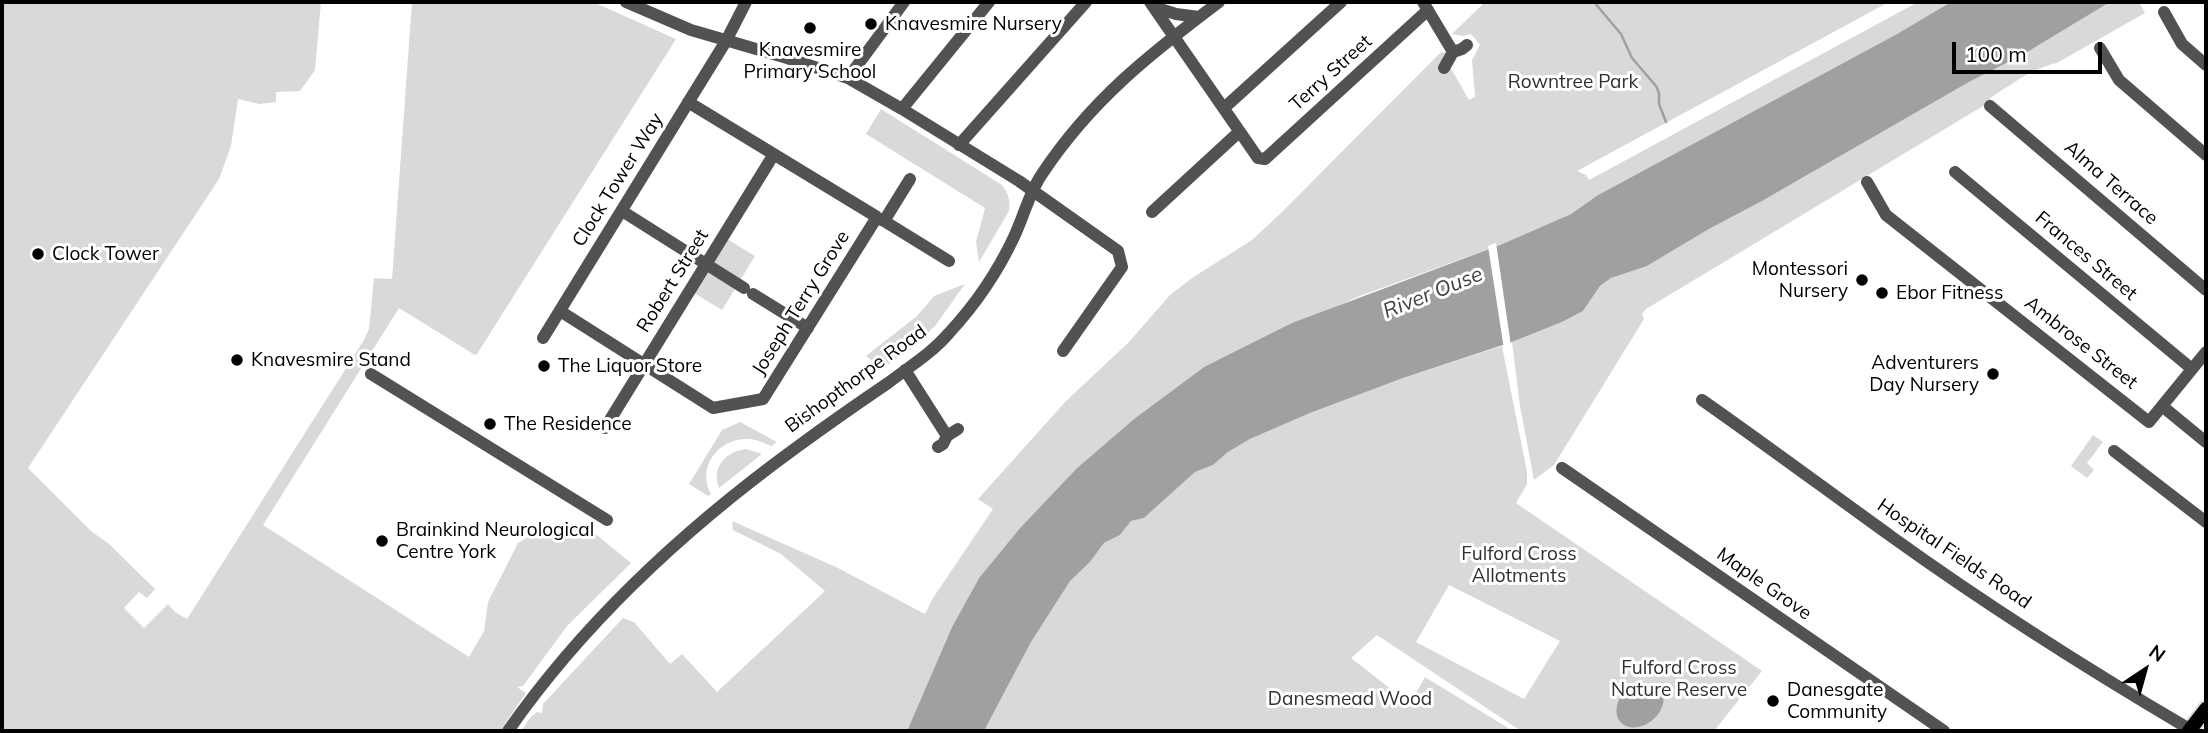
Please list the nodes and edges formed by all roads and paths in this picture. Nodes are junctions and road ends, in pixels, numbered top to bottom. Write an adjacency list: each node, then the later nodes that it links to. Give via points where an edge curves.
1 (626, 2): 13 (street)
2 (747, 2): 13 (street, Clock Tower Way)
3 (904, 2): 19 (street)
4 (989, 2): 23 (street)
5 (1086, 2): 25 (street)
6 (1219, 2): 11 (street, Bishopthorpe Road)
7 (1341, 2): 22 (street)
8 (1152, 4): 11 (street); 12 (street)
9 (1426, 6): 16 (street); 24 (street, Terry Street, via 1265,159 1258,158)
10 (2164, 12): 17 (street, via 2182,44)
11 (1199, 17): 12 (street, Bishopthorpe Road)
12 (1174, 37): 22 (street); 31 (street, Bishopthorpe Road, via 1112,88)
13 (726, 41): 19 (street); 20 (street, Clock Tower Way)
14 (1467, 44): 16 (street)
15 (2100, 48): 27 (street, via 2119,80)
16 (1453, 52): 18 (street)
17 (2206, 65)
18 (1444, 68)
19 (848, 78): 23 (street)
20 (688, 102): 26 (street); 32 (street, Clock Tower Way)
21 (1990, 106): 37 (street, Alma Terrace)
22 (1224, 108): 24 (street)
23 (902, 109): 25 (street)
24 (1239, 132): 33 (street)
25 (960, 145): 31 (street)
26 (774, 154): 34 (street); 36 (street, Robert Street)
27 (2206, 155)
28 (1955, 172): 44 (street, Frances Street)
29 (910, 178): 34 (street, Joseph Terry Grove)
30 (1867, 183): 48 (street, Ambrose Street, via 1886,215 2149,422)
31 (1033, 190): 41 (street, via 1118,251 1122,267); 45 (street, Bishopthorpe Road, via 1010,245 978,297 948,334)
32 (622, 211): 36 (street); 38 (street, Clock Tower Way)
33 (1152, 212)
34 (880, 219): 35 (street); 39 (street, Joseph Terry Grove)
35 (949, 261)
36 (706, 264): 39 (street); 43 (street, Robert Street)
37 (2206, 290)
38 (560, 311): 40 (street, Clock Tower Way); 43 (street, Joseph Terry Grove)
39 (808, 328): 43 (street, Joseph Terry Grove, via 763,399 713,408)
40 (543, 338)
41 (1063, 351)
42 (2206, 352): 44 (street)
43 (644, 364): 49 (street, Robert Street)
44 (2192, 369): 48 (street)
45 (905, 370): 51 (street, via 952,433); 58 (street, Bishopthorpe Road, via 778,461 660,558 555,667)
46 (371, 374): 54 (street)
47 (1702, 400): 57 (street, Hospital Fields Road, via 1965,587)
48 (2162, 407): 50 (street)
49 (604, 428)
50 (2206, 442)
51 (937, 447)
52 (2114, 451): 55 (street)
53 (1562, 468): 59 (street, Maple Grove)
54 (607, 520)
55 (2206, 522)
56 (2206, 709): 57 (main road)
57 (2190, 730)
58 (508, 731)
59 (1944, 731)

